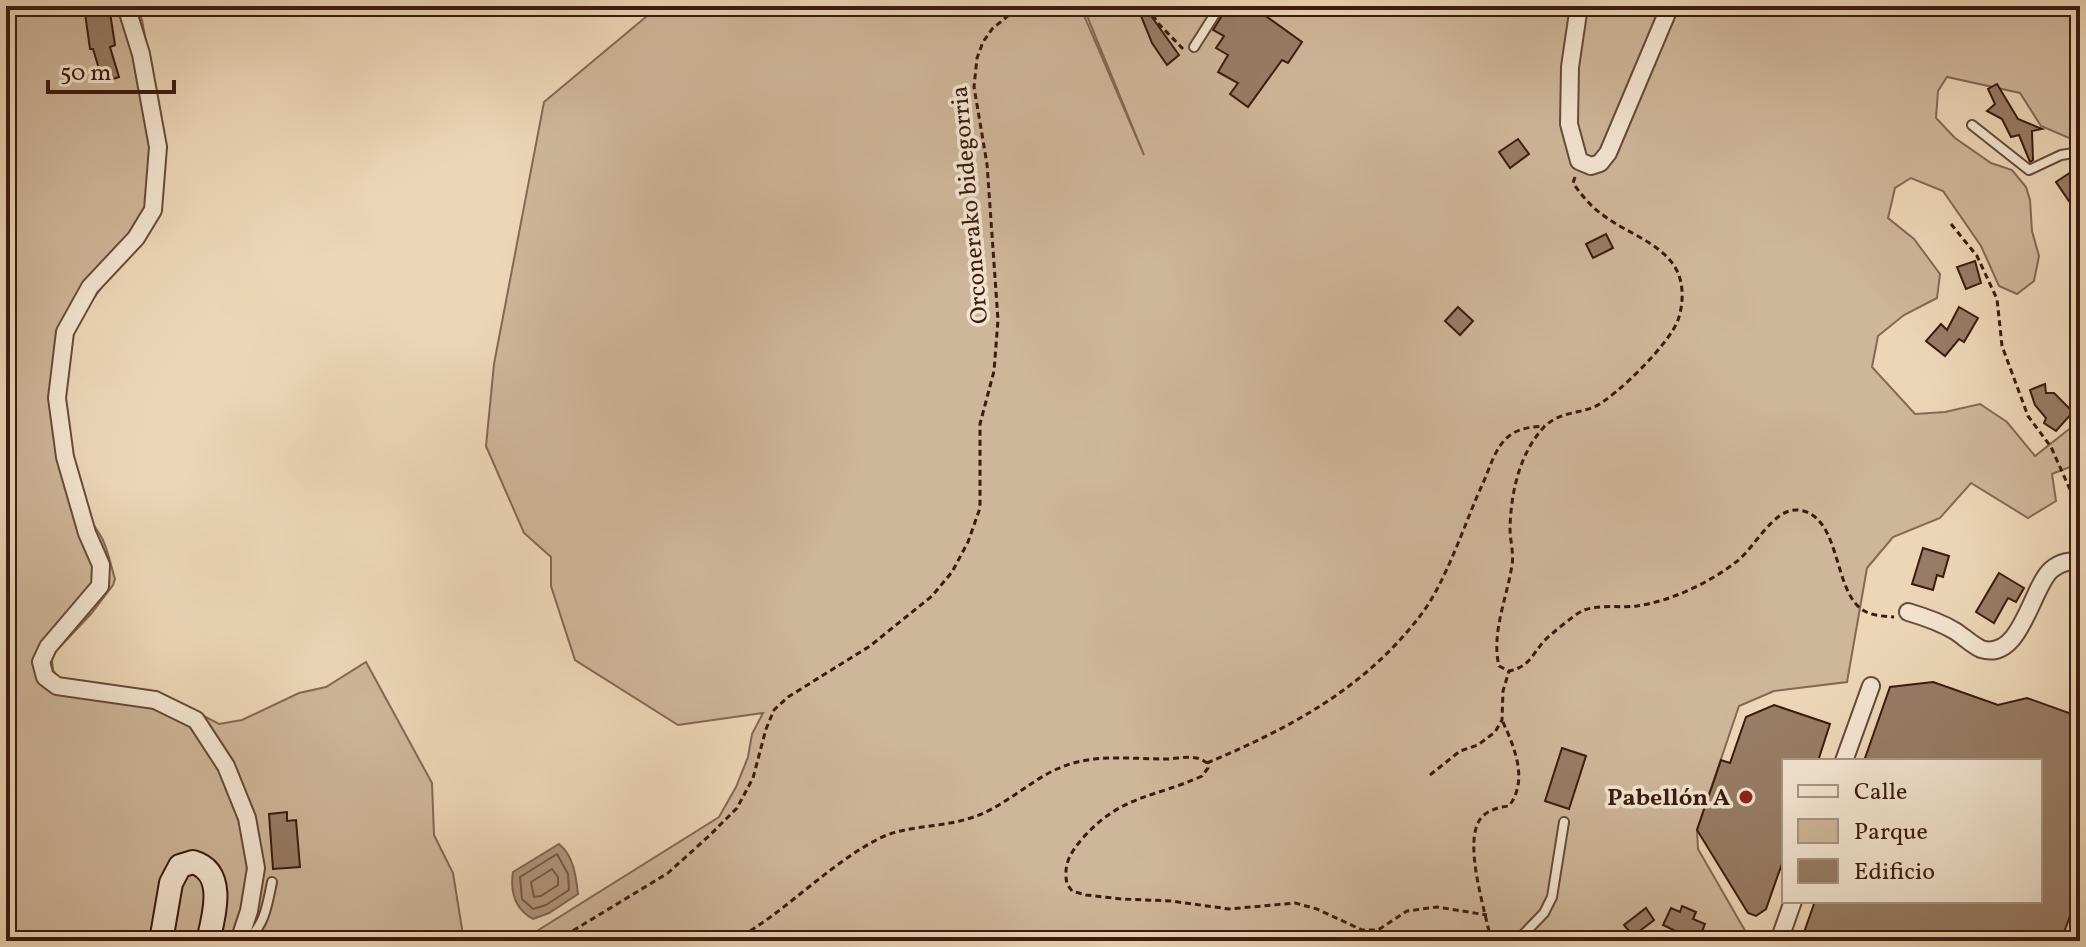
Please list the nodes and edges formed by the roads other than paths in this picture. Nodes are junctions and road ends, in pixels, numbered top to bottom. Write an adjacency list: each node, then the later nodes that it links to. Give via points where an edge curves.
1 (126, 6): 17 (street, via 141,54 158,147 153,210 136,238 90,287 65,332 57,398 65,457 101,565 100,586 41,662 45,677 57,686 155,700 196,720 226,766 247,818 256,868)
2 (1220, 6): 5 (lane)
3 (1579, 6): 4 (street, via 1569,124 1579,161 1591,166 1608,153)
4 (1670, 6)
5 (1194, 47)
6 (1972, 125): 7 (lane, via 2029,170)
7 (2080, 152)
8 (2080, 561): 9 (street, via 2065,561 2049,572 2017,633 1997,649 1982,649 1935,620)
9 (1908, 612)
10 (1871, 686): 11 (street)
11 (1845, 759)
12 (1564, 822): 19 (lane, via 1552,897)
13 (272, 882): 18 (lane, via 264,920)
14 (1792, 903): 20 (street)
15 (161, 941): 16 (street, via 171,883 180,866 193,862 206,868 213,882 216,904)
16 (208, 941)
17 (239, 941)
18 (246, 941)
19 (1517, 941)
20 (1779, 941)

